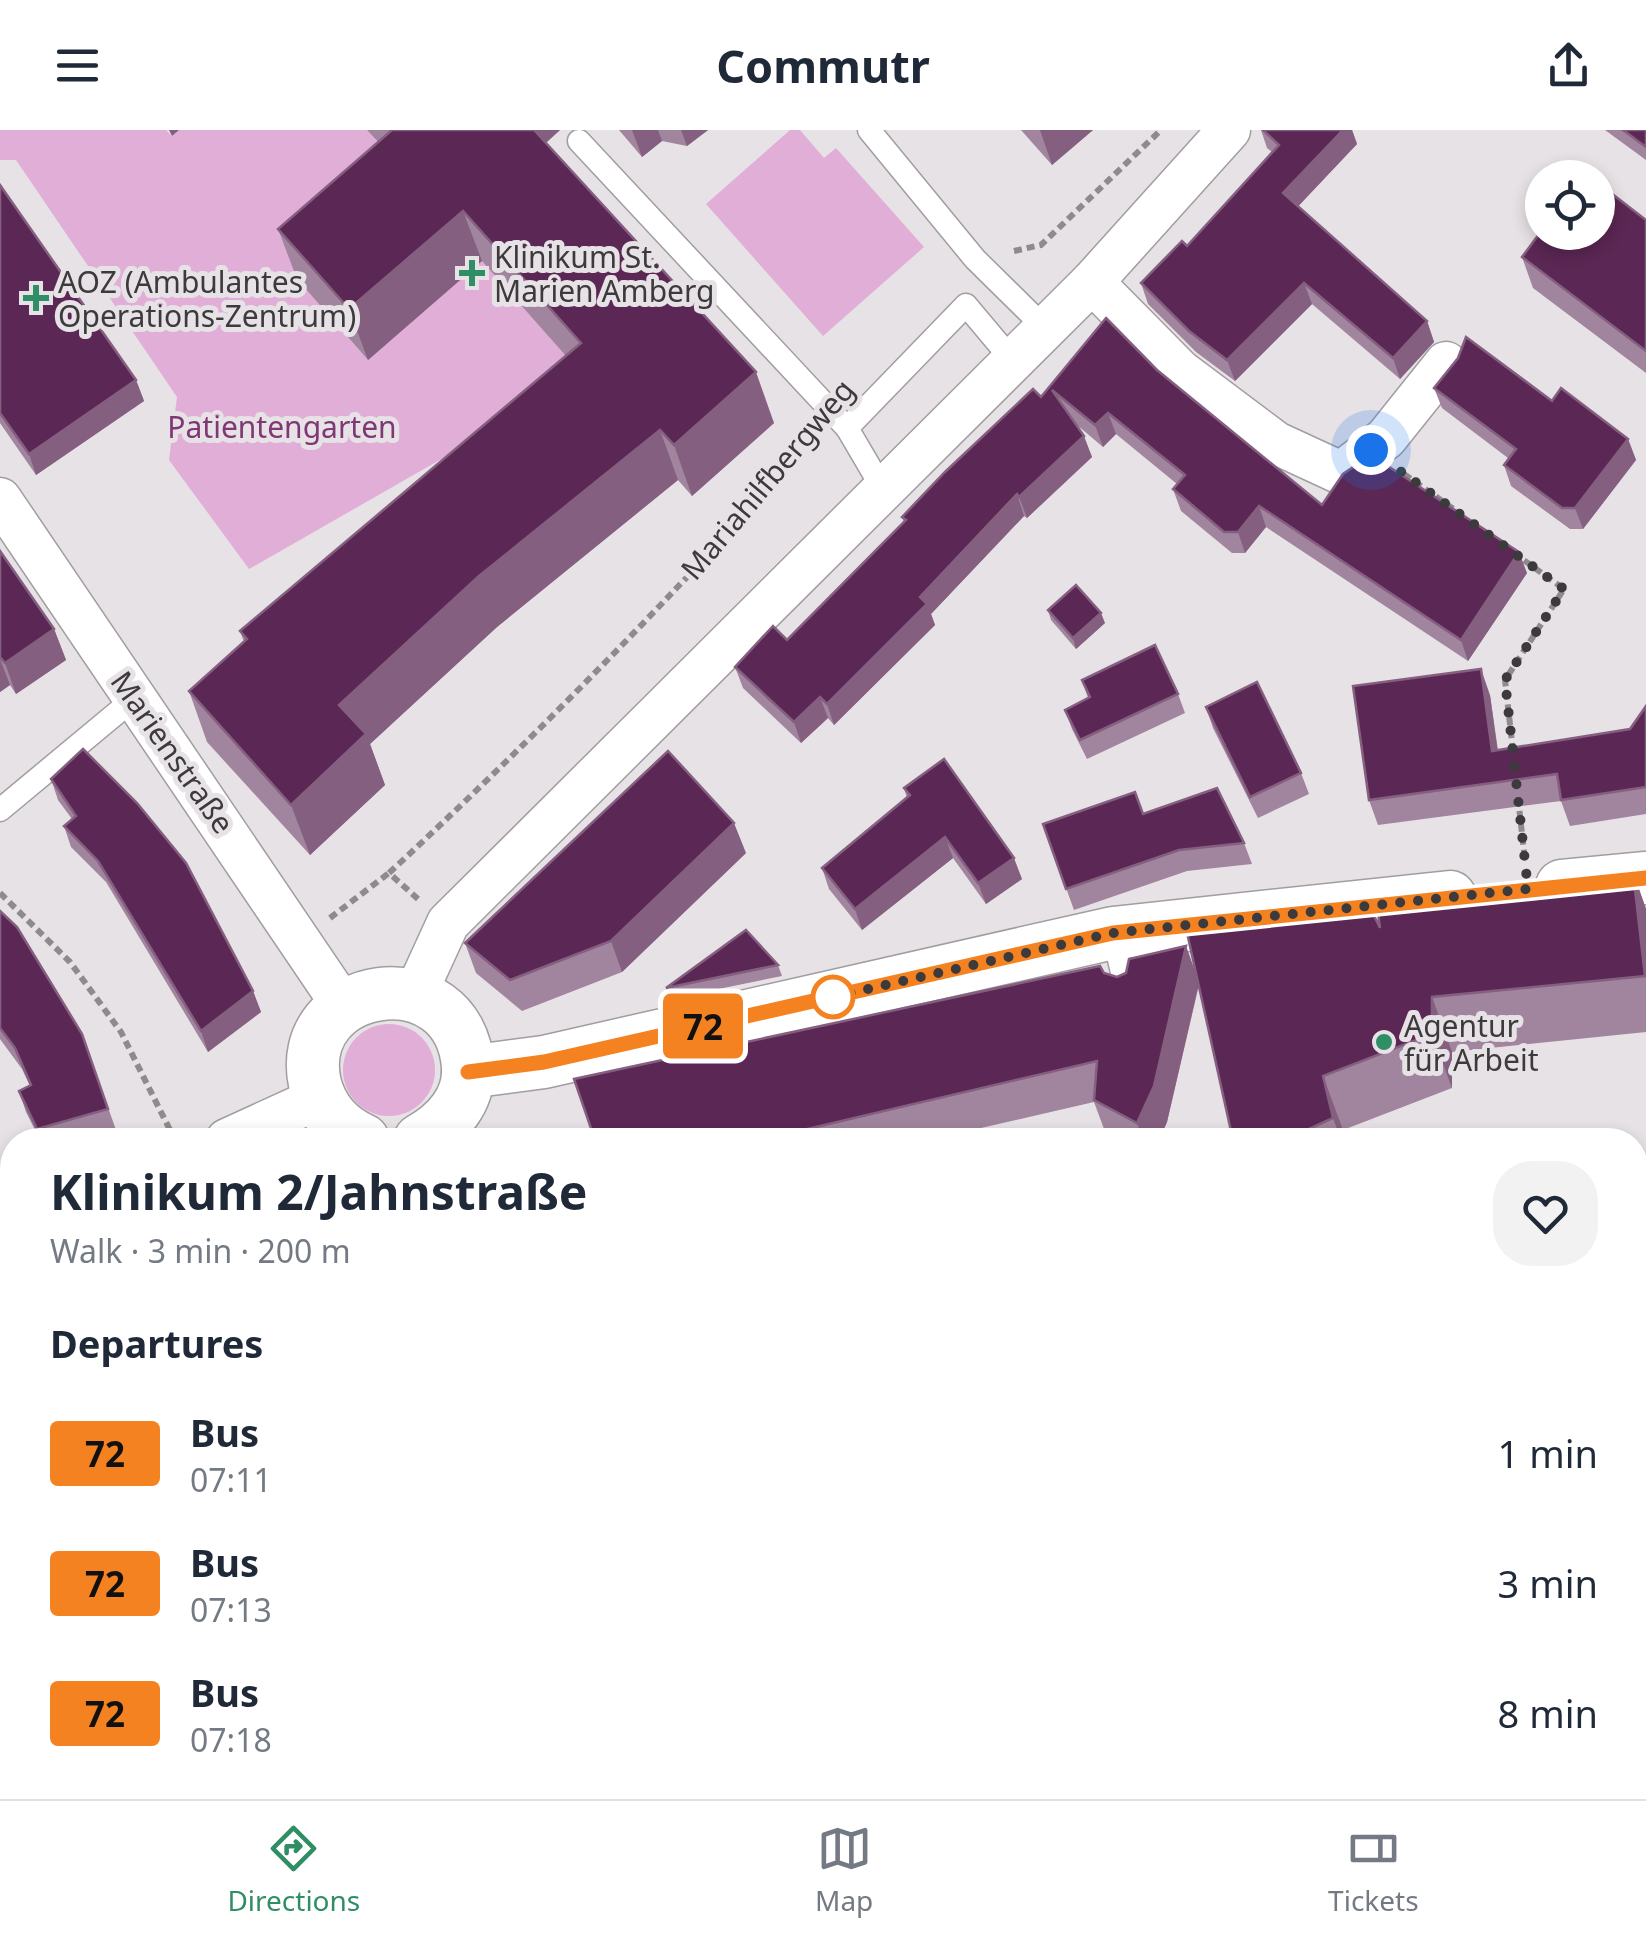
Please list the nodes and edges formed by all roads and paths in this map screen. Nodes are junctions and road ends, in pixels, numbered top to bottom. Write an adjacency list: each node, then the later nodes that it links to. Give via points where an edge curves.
1 (869, 130): 5 (lane)
2 (1161, 130): 5 (path, via 1041,245)
3 (1229, 130): 6 (street)
4 (580, 141): 10 (lane)
5 (976, 258): 7 (lane)
6 (1092, 282): 7 (street); 12 (street, via 1180,370 1276,444 1341,474)
7 (1046, 329): 8 (street)
8 (1013, 361): 11 (lane, via 966,305); 13 (street)
9 (1446, 364): 12 (street)
10 (822, 405): 11 (lane); 21 (path, Mariahilfbergweg, via 796,452 713,549 539,732)
11 (848, 428): 13 (lane)
12 (1371, 450): 15 (path)
13 (884, 490): 28 (street, via 448,923)
14 (0, 499): 17 (street, Marienstraße)
15 (1468, 520)
16 (1516, 554): 18 (path, via 1564,589 1505,680)
17 (136, 697): 20 (lane); 30 (street, Marienstraße)
18 (1513, 756)
19 (1518, 794): 23 (path)
20 (0, 810)
21 (389, 873): 25 (path); 26 (path, Mariahilfbergweg)
22 (1646, 878): 23 (street)
23 (1508, 891): 27 (street)
24 (0, 893): 33 (path, via 70,962 121,1032)
25 (426, 905)
26 (324, 922)
27 (1113, 933): 29 (lane); 31 (street, via 544,1062)
28 (414, 995): 30 (street, via 366,995); 31 (street, via 454,1024)
29 (1128, 999)
30 (344, 1007): 32 (street, via 326,1024 316,1048)
31 (468, 1072): 36 (street, via 453,1114)
32 (319, 1098): 34 (street); 35 (street)
33 (169, 1128)
34 (253, 1128)
35 (346, 1128)
36 (435, 1128)

